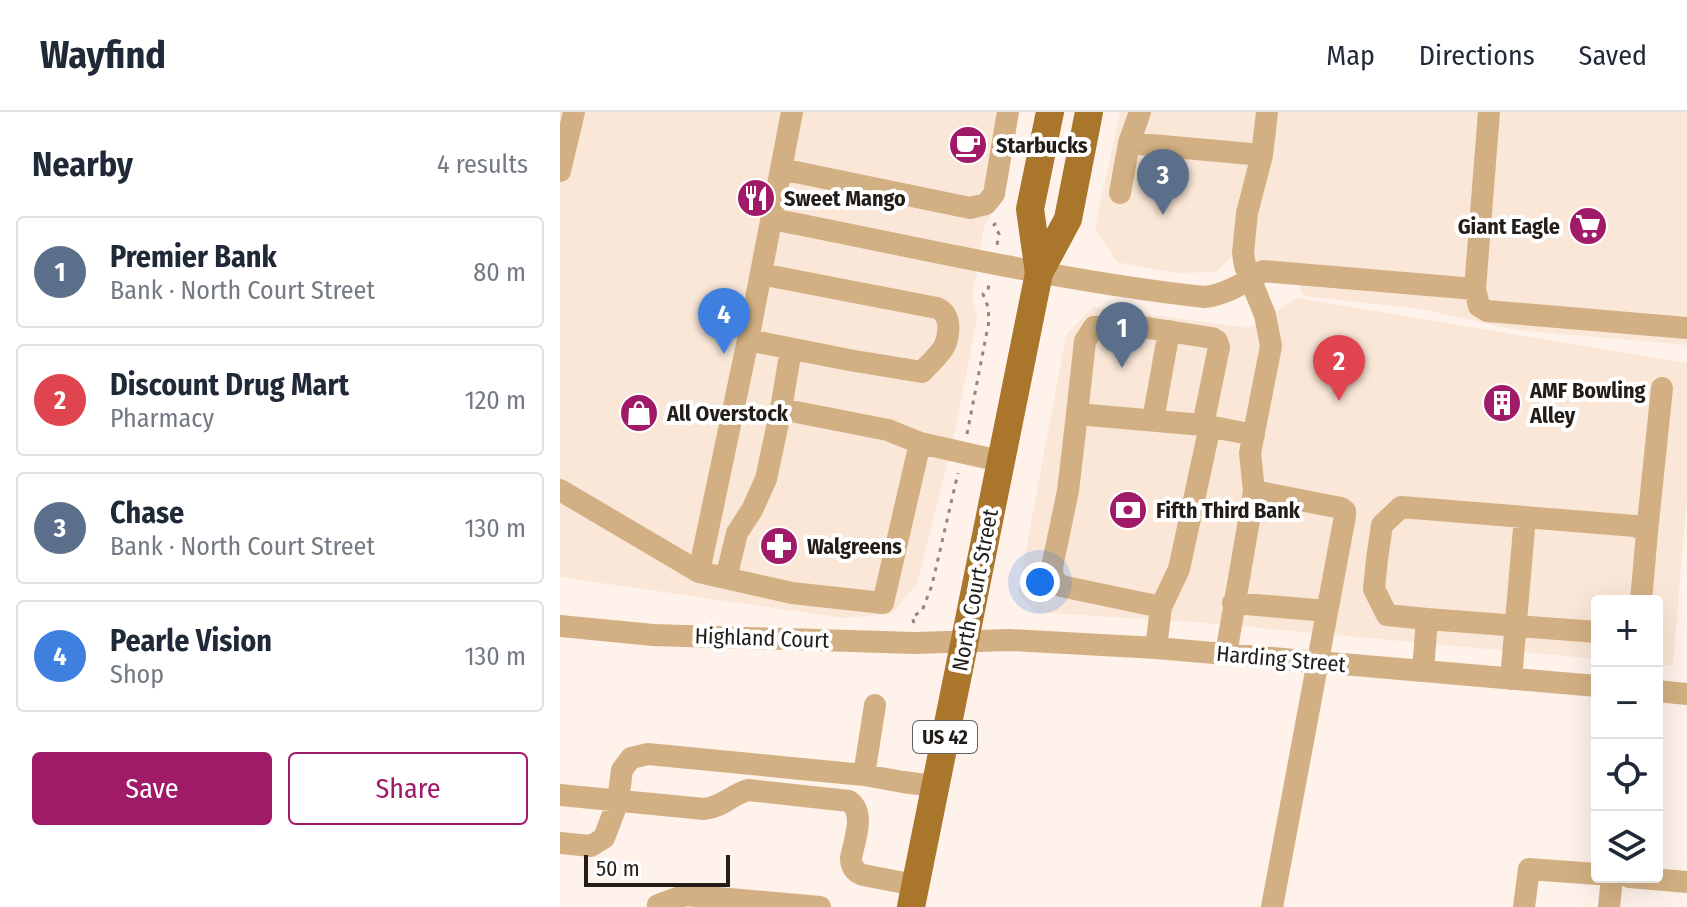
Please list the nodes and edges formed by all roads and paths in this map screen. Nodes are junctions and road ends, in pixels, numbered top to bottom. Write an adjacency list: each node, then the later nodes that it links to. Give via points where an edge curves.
1 (574, 112): 12 (street)
2 (792, 112): 11 (street)
3 (1008, 112): 11 (street, via 994,194 986,204 970,208)
4 (1050, 112): 17 (main road, North Court Street / US 42, via 1030,209)
5 (1089, 112): 17 (main road, North Court Street / US 42, via 1068,219)
6 (1140, 112): 9 (street)
7 (1267, 112): 10 (street)
8 (1489, 112): 20 (street)
9 (1129, 143): 10 (street); 13 (street)
10 (1262, 155): 19 (street, via 1243,253)
11 (781, 169): 15 (street)
12 (560, 171)
13 (1120, 193)
14 (1004, 217): 16 (path, via 994,225 999,234)
15 (772, 219): 16 (street); 18 (street)
16 (993, 263): 17 (street); 32 (path, via 983,294 989,321)
17 (1039, 273): 19 (street, via 1204,297); 33 (main road, North Court Street / US 42)
18 (761, 274): 23 (street); 24 (street, via 937,308 948,321 945,346 922,372)
19 (1251, 278): 20 (street, via 1263,271); 30 (street, via 1271,346)
20 (1475, 289): 21 (street, via 1479,306 1487,311)
21 (1687, 328)
22 (1169, 331): 27 (street, via 1094,327 1085,341); 28 (street); 29 (street, via 1217,341)
23 (748, 340): 24 (street); 38 (street)
24 (791, 349): 26 (street)
25 (1662, 388): 37 (street)
26 (781, 409): 31 (street, via 888,430); 39 (street, via 766,479 737,533)
27 (1077, 414): 28 (street); 43 (street, via 1053,579 1061,586)
28 (1153, 420): 29 (street)
29 (1207, 425): 30 (street); 43 (street, via 1179,569)
30 (1254, 435): 35 (street)
31 (920, 443): 32 (street); 41 (street)
32 (963, 452): 33 (street); 51 (path, via 932,585 922,611 912,617)
33 (1000, 461): 49 (main road, North Court Street / US 42)
34 (560, 490): 38 (street)
35 (1254, 491): 42 (street); 44 (street, via 1345,511)
36 (1525, 517): 37 (street, via 1635,526); 45 (street, via 1401,507 1382,525 1374,589 1387,615); 47 (street)
37 (1647, 532): 40 (street)
38 (699, 572): 39 (street)
39 (726, 578): 41 (street, via 792,593)
40 (1642, 595)
41 (883, 603): 50 (street)
42 (1233, 603): 44 (street); 53 (street)
43 (1161, 607): 52 (street)
44 (1327, 611): 54 (street)
45 (1427, 619): 47 (street); 55 (street)
46 (560, 626): 50 (street, Highland Court, via 653,635)
47 (1516, 626): 48 (street); 56 (street)
48 (1591, 632)
49 (965, 640): 51 (street, Highland Court); 52 (street, Harding Street); 62 (main road, North Court Street / US 42)
50 (876, 641): 51 (street, Highland Court)
51 (915, 643)
52 (1156, 648): 53 (street, Harding Street)
53 (1226, 654): 54 (street, Harding Street)
54 (1318, 662): 55 (street, Harding Street); 74 (street)
55 (1423, 671): 56 (street, Harding Street)
56 (1511, 679): 57 (street, Harding Street)
57 (1591, 686)
58 (1663, 692): 59 (street)
59 (1687, 694)
60 (875, 705): 61 (street)
61 (864, 775): 62 (street); 64 (street, via 648,754 631,758 622,770)
62 (934, 786): 70 (main road, North Court Street / US 42)
63 (560, 795): 64 (street)
64 (618, 801): 65 (street, via 604,838 591,846); 70 (street, via 716,808 748,790 849,801 858,813 851,861 856,871)
65 (560, 843)
66 (1591, 874): 75 (street, via 1529,869)
67 (1663, 880): 68 (street)
68 (1687, 882)
69 (1611, 883): 76 (street)
70 (913, 896)
71 (704, 902): 72 (street, via 685,895); 73 (street)
72 (658, 907)
73 (820, 907)
74 (1272, 907)
75 (1524, 907)
76 (1609, 907)

